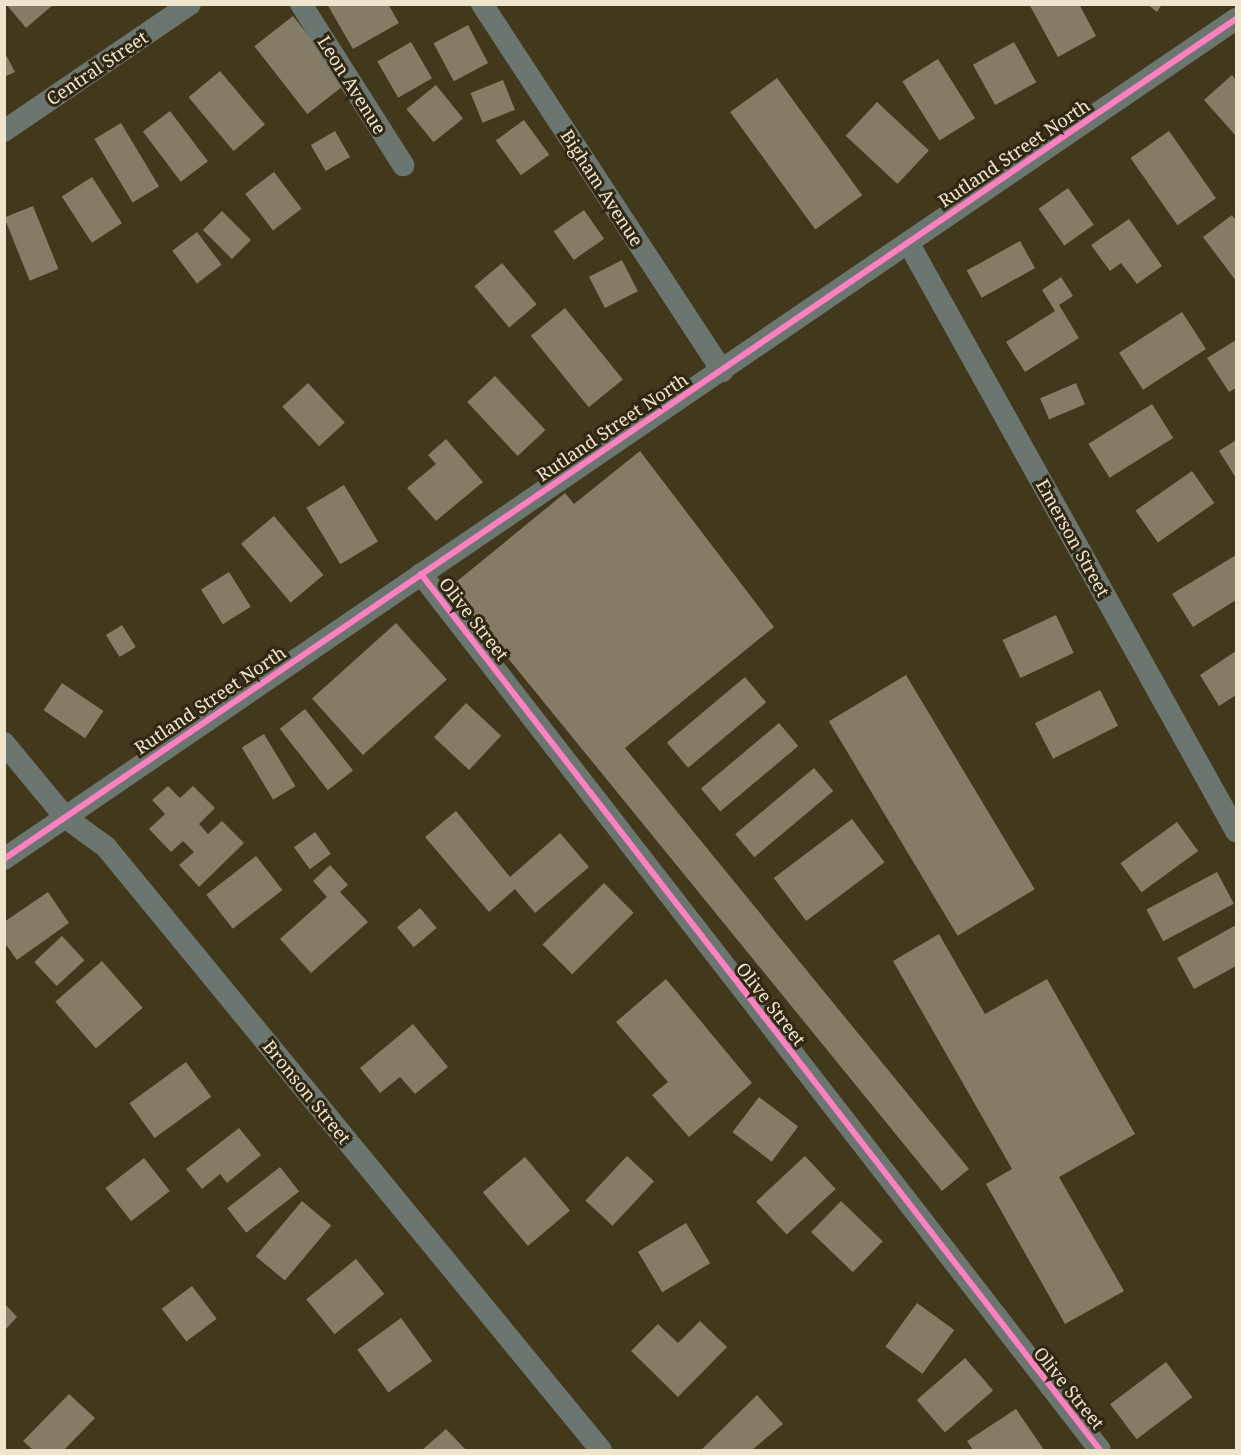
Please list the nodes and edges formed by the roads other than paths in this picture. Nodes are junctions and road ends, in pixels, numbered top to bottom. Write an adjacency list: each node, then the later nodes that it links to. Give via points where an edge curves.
1 (190, 4): 5 (street, Central Street)
2 (301, 4): 6 (street, Leon Avenue)
3 (482, 4): 8 (street, Bigham Avenue)
4 (1236, 19): 7 (street, Rutland Street North)
5 (4, 131)
6 (403, 165)
7 (909, 244): 8 (street, Rutland Street North); 12 (street, Emerson Street)
8 (722, 370): 9 (street, Rutland Street North)
9 (421, 574): 11 (street, Rutland Street North); 15 (street, Olive Street)
10 (4, 743): 11 (street, Bronson Street)
11 (65, 817): 13 (street, Rutland Street North); 14 (street, Bronson Street, via 106,847)
12 (1236, 831)
13 (4, 859)
14 (601, 1450)
15 (1100, 1450)

